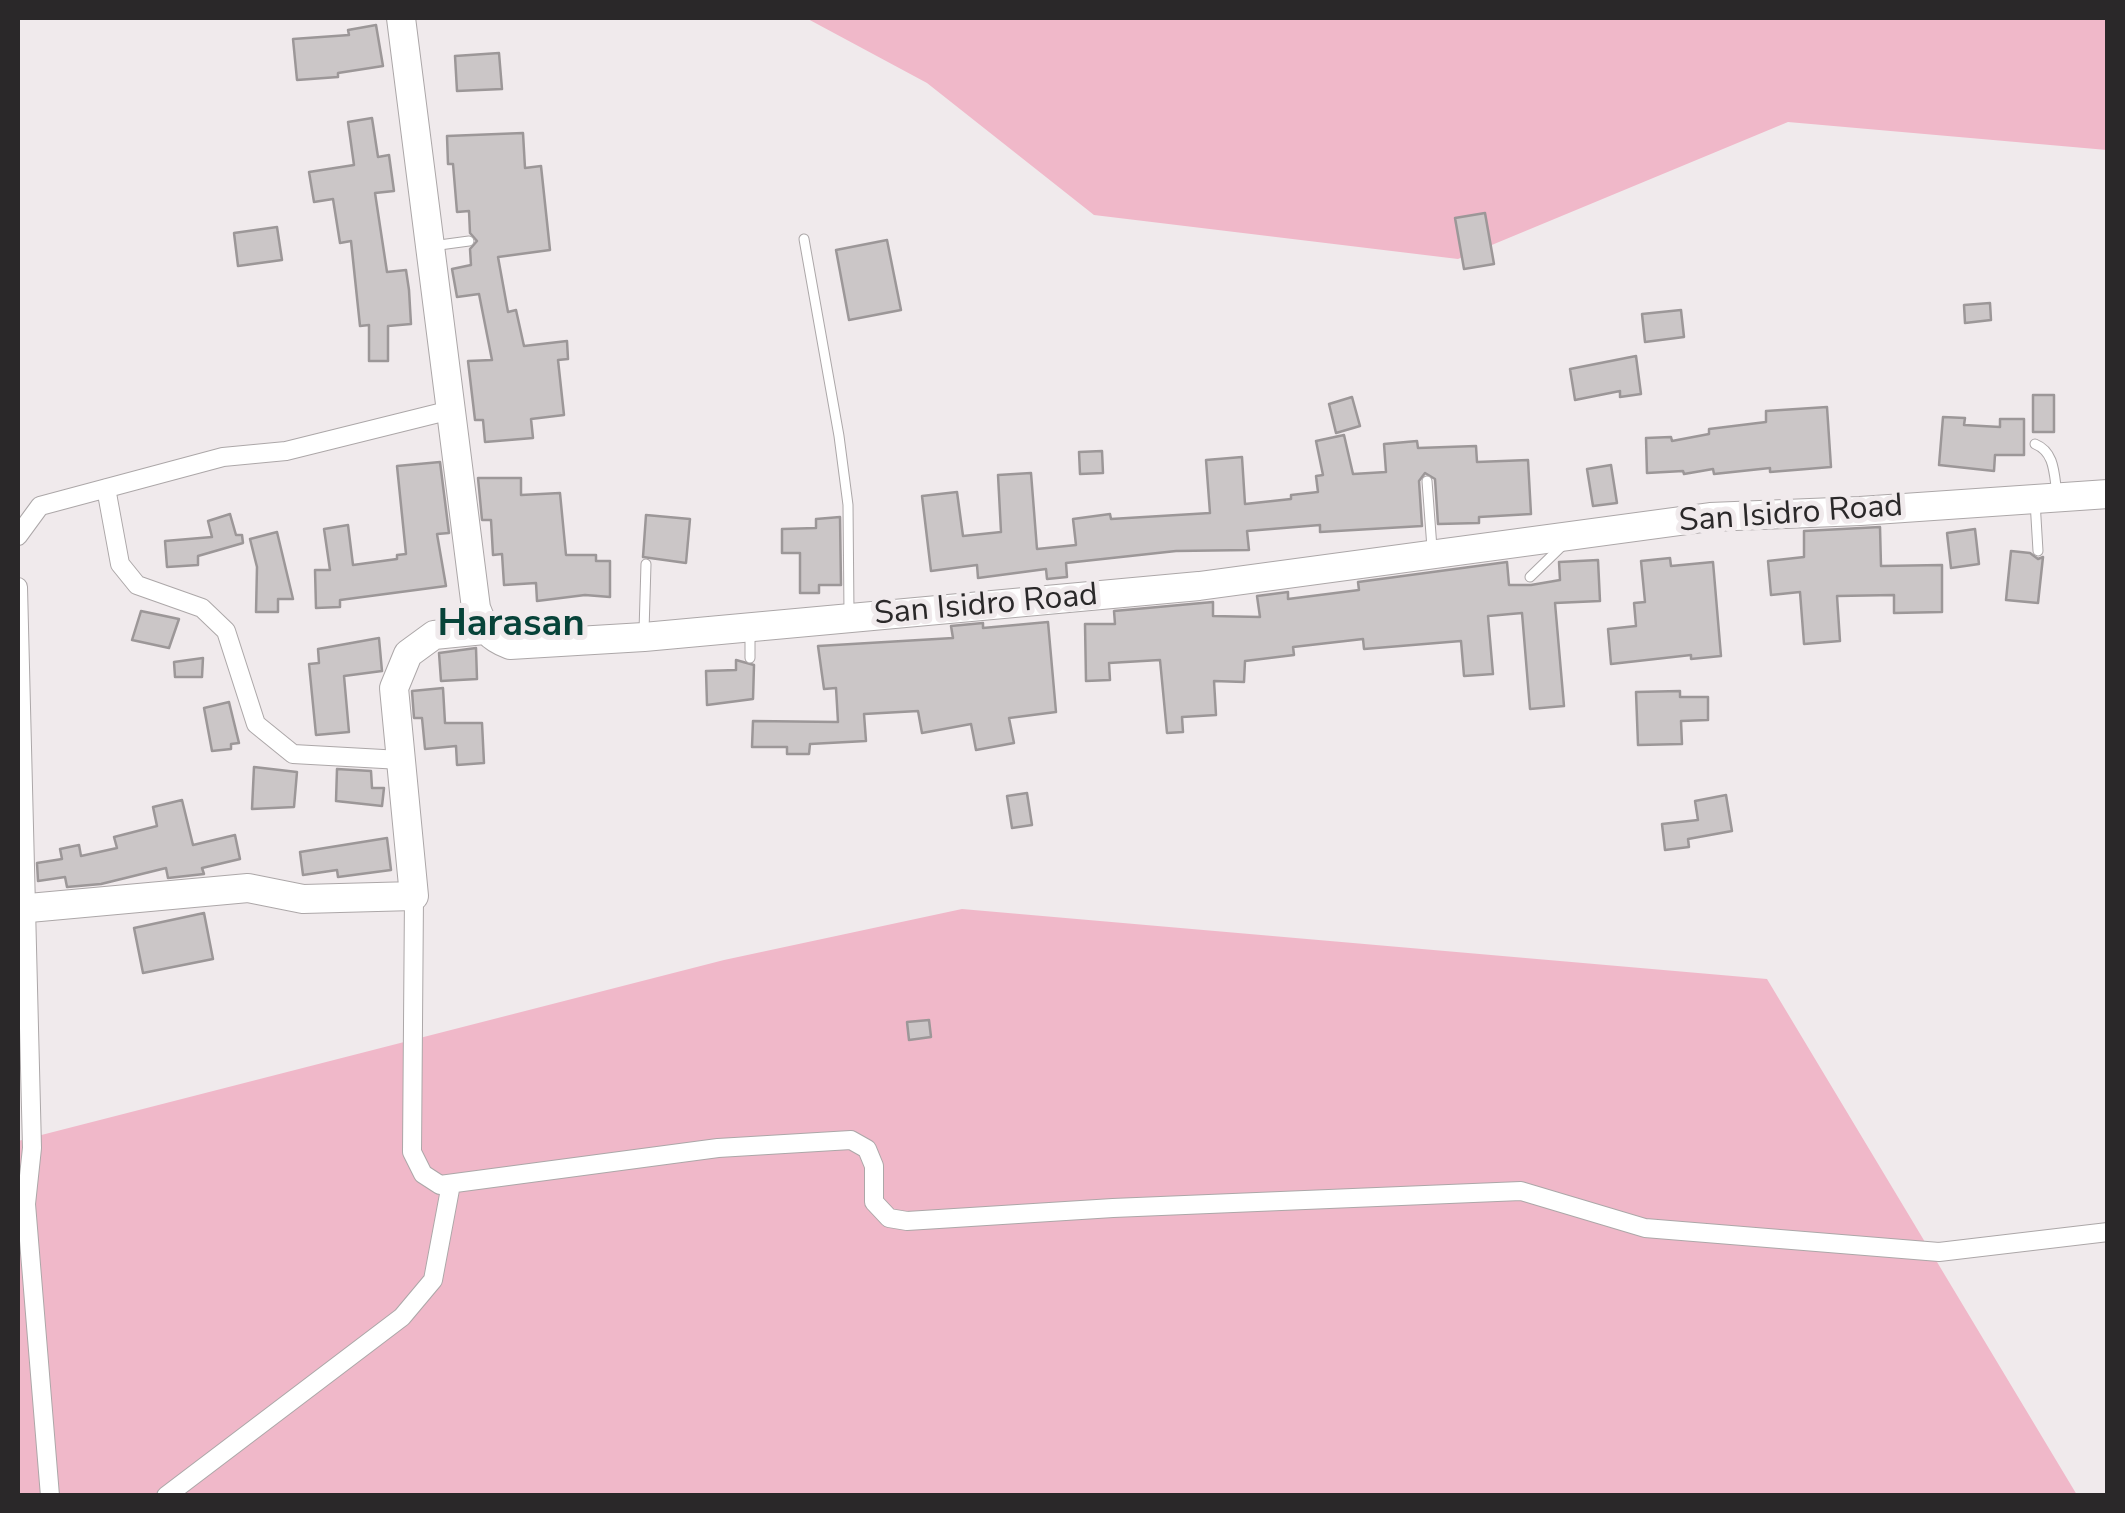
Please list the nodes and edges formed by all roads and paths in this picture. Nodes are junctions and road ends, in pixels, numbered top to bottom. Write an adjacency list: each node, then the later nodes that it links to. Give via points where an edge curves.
1 (401, 18): 4 (street)
2 (804, 239): 18 (lane, via 846,488)
3 (469, 241): 4 (lane)
4 (430, 246): 5 (street)
5 (450, 410): 8 (street); 20 (street)
6 (2035, 444): 10 (lane, via 2051,457)
7 (1427, 481): 14 (lane)
8 (106, 488): 11 (street, via 40,506); 23 (street, via 120,564 136,584 202,608 226,631 256,724 293,754)
9 (2108, 494): 10 (street, San Isidro Road)
10 (2046, 497): 12 (street, San Isidro Road, via 1710,516); 13 (lane)
11 (18, 536)
12 (1572, 536): 14 (street, San Isidro Road); 16 (lane)
13 (2038, 550)
14 (1433, 555): 18 (street, San Isidro Road, via 1331,573)
15 (646, 564): 21 (lane)
16 (1530, 577)
17 (18, 587): 25 (street)
18 (849, 619): 19 (street, San Isidro Road)
19 (750, 628): 21 (street, San Isidro Road); 22 (lane)
20 (484, 630): 21 (street, San Isidro Road, via 510,645); 23 (street, via 434,635 408,654 394,688)
21 (644, 638)
22 (750, 658)
23 (401, 760): 24 (street)
24 (414, 896): 25 (street, via 303,899 248,888); 26 (street, via 412,1152 422,1174)
25 (21, 908): 28 (street, via 32,1148 26,1204)
26 (451, 1184): 27 (street, via 718,1148 851,1140 867,1149 874,1166 874,1202 889,1218 907,1221 1521,1191 1645,1228 1939,1252); 29 (street, via 434,1280 402,1317)
27 (2108, 1232)
28 (50, 1496)
29 (166, 1496)

